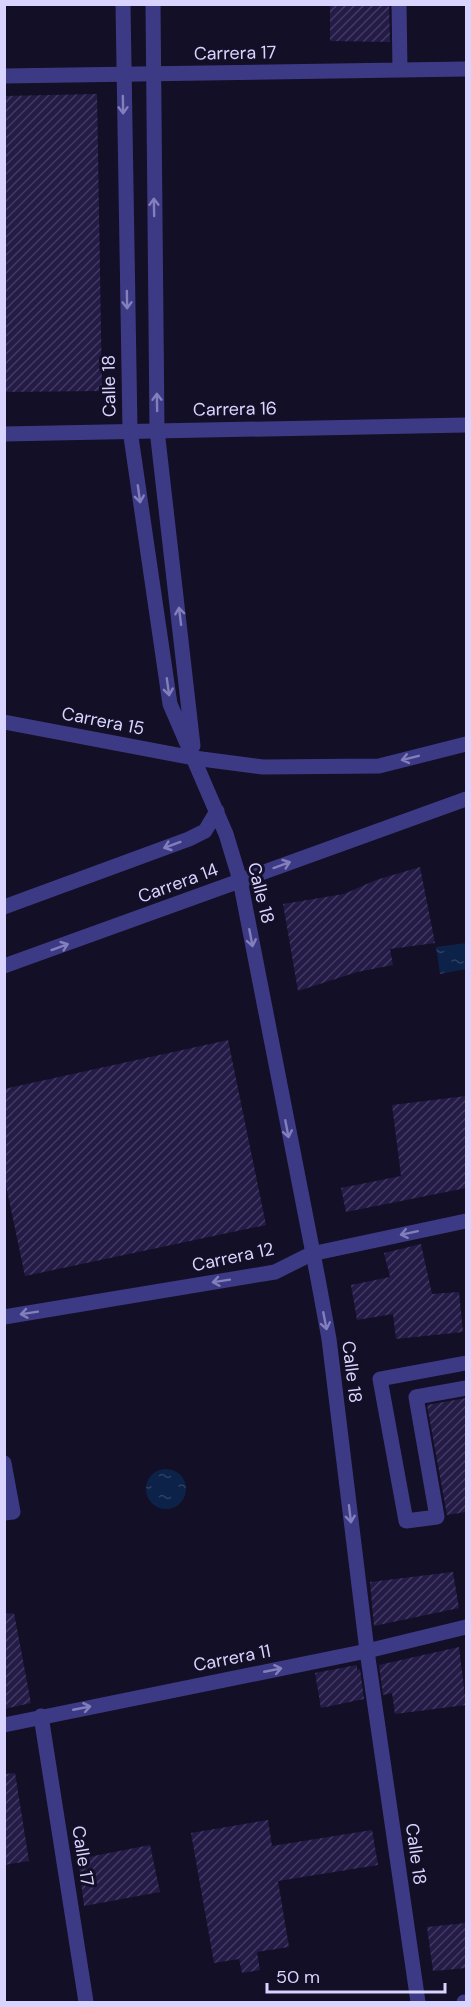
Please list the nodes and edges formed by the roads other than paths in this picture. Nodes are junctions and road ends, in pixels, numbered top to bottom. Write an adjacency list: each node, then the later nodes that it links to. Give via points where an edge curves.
1 (123, 4): 6 (street, Calle 18)
2 (153, 4): 7 (street, Calle 18)
3 (399, 4): 5 (street)
4 (466, 69): 5 (street, Carrera 17)
5 (400, 70): 7 (street, Carrera 17)
6 (122, 75): 7 (street, Carrera 17); 8 (street, Carrera 17); 10 (street, Calle 18, one-way to 10)
7 (152, 75): 11 (street, Calle 18, one-way to 7)
8 (4, 76)
9 (466, 425): 11 (street, Carrera 16)
10 (130, 430): 11 (street, Carrera 16); 12 (street, Carrera 16); 15 (street, Calle 18, one-way to 15, via 170,704)
11 (157, 430): 15 (street, Calle 18, one-way to 11)
12 (4, 434)
13 (4, 722): 15 (street, Carrera 15)
14 (466, 744): 15 (street, one-way to 15, via 379,766 263,767)
15 (194, 758): 17 (street, Calle 18)
16 (466, 799): 18 (street, Carrera 14, one-way to 16)
17 (217, 811): 18 (street, Calle 18); 19 (street, Carrera 14, one-way to 19, via 205,831 189,839)
18 (240, 880): 20 (street, Carrera 14, one-way to 18); 22 (street, Calle 18, one-way to 22)
19 (4, 907)
20 (4, 966)
21 (466, 1221): 22 (street, Carrera 12, one-way to 22)
22 (311, 1254): 23 (street, Carrera 12, one-way to 23, via 275,1272); 29 (street, Calle 18, one-way to 29, via 329,1339)
23 (4, 1317)
24 (466, 1363): 25 (street, via 380,1379 406,1521 437,1517 416,1397)
25 (466, 1388)
26 (4, 1463): 27 (street, via 13,1512)
27 (4, 1513)
28 (466, 1627): 29 (street, Carrera 11)
29 (367, 1651): 30 (street, Carrera 11, one-way to 29); 33 (street, Calle 18)
30 (41, 1716): 31 (street, Carrera 11); 32 (street, Calle 17)
31 (4, 1725)
32 (86, 2002)
33 (418, 2002)

